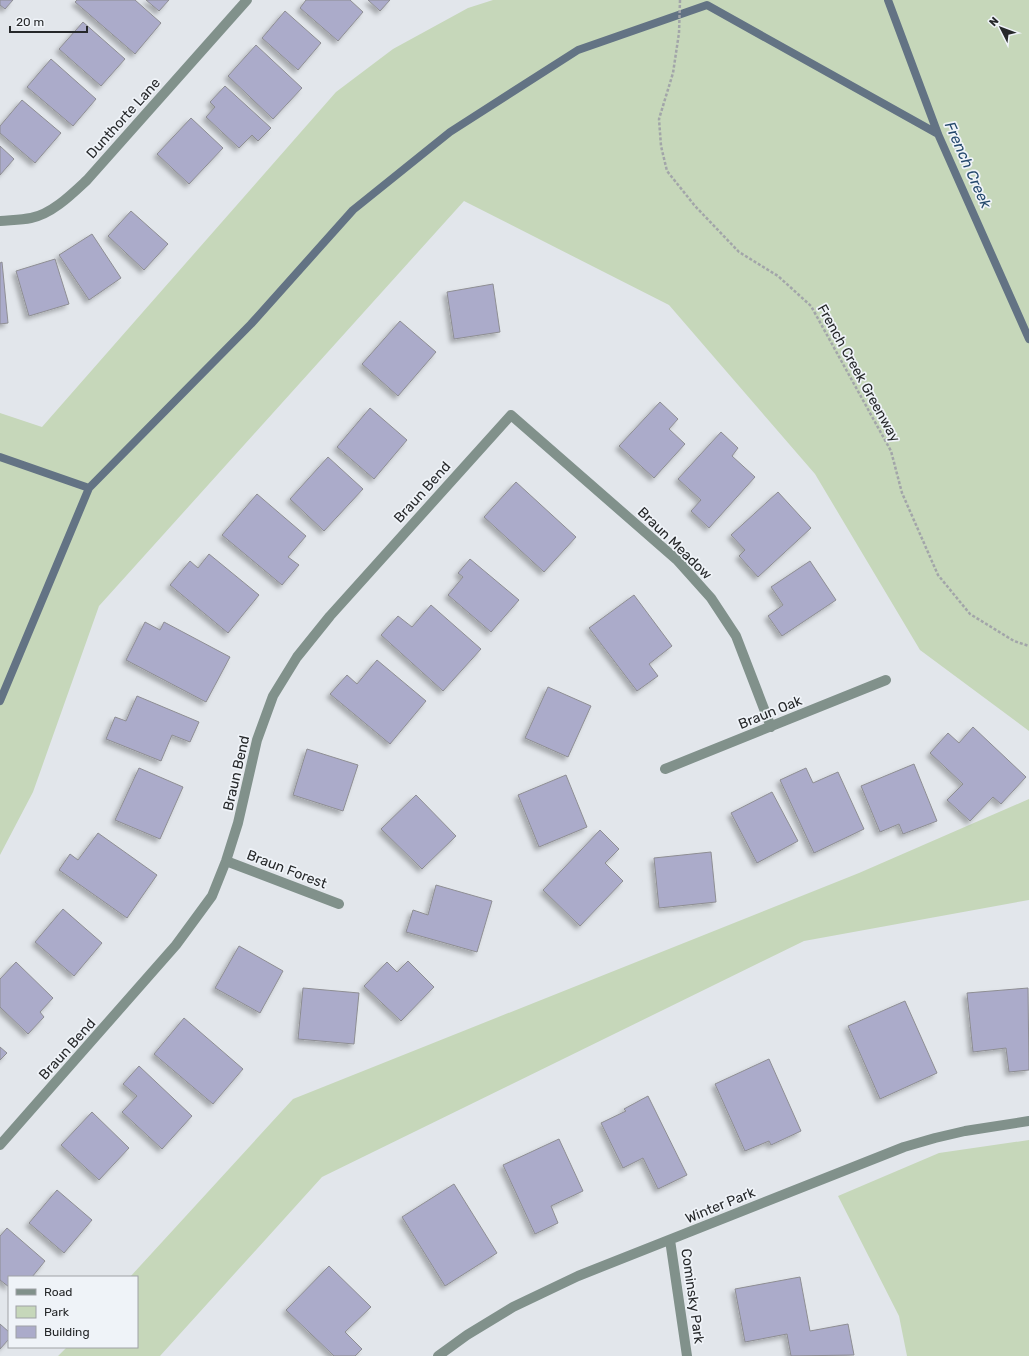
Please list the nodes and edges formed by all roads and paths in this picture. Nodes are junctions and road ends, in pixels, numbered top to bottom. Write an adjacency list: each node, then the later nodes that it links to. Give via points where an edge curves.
1 (247, 0): 3 (street, Dunthorte Lane, via 77,189 51,209 32,218)
2 (680, 0): 5 (path, French Creek Greenway, via 679,33 673,73 659,119 661,146 667,171 695,206 739,252 778,276 811,306 891,451 902,493 938,575 970,614 1014,641)
3 (0, 221)
4 (511, 415): 7 (street, Braun Meadow, via 677,560 711,598 736,636); 9 (street, Braun Bend, via 330,616 297,657 273,696 257,740 238,823)
5 (1029, 646)
6 (886, 680): 7 (street, Braun Oak)
7 (771, 727): 8 (street, Braun Oak)
8 (665, 769)
9 (226, 861): 10 (street, Braun Forest); 12 (street, Braun Bend, via 212,896 176,945)
10 (339, 904)
11 (1029, 1121): 13 (street, Winter Park, via 965,1131 904,1147)
12 (0, 1145)
13 (670, 1240): 14 (street, Winter Park, via 578,1276 513,1307); 15 (street, Cominsky Park)
14 (438, 1356)
15 (687, 1356)

